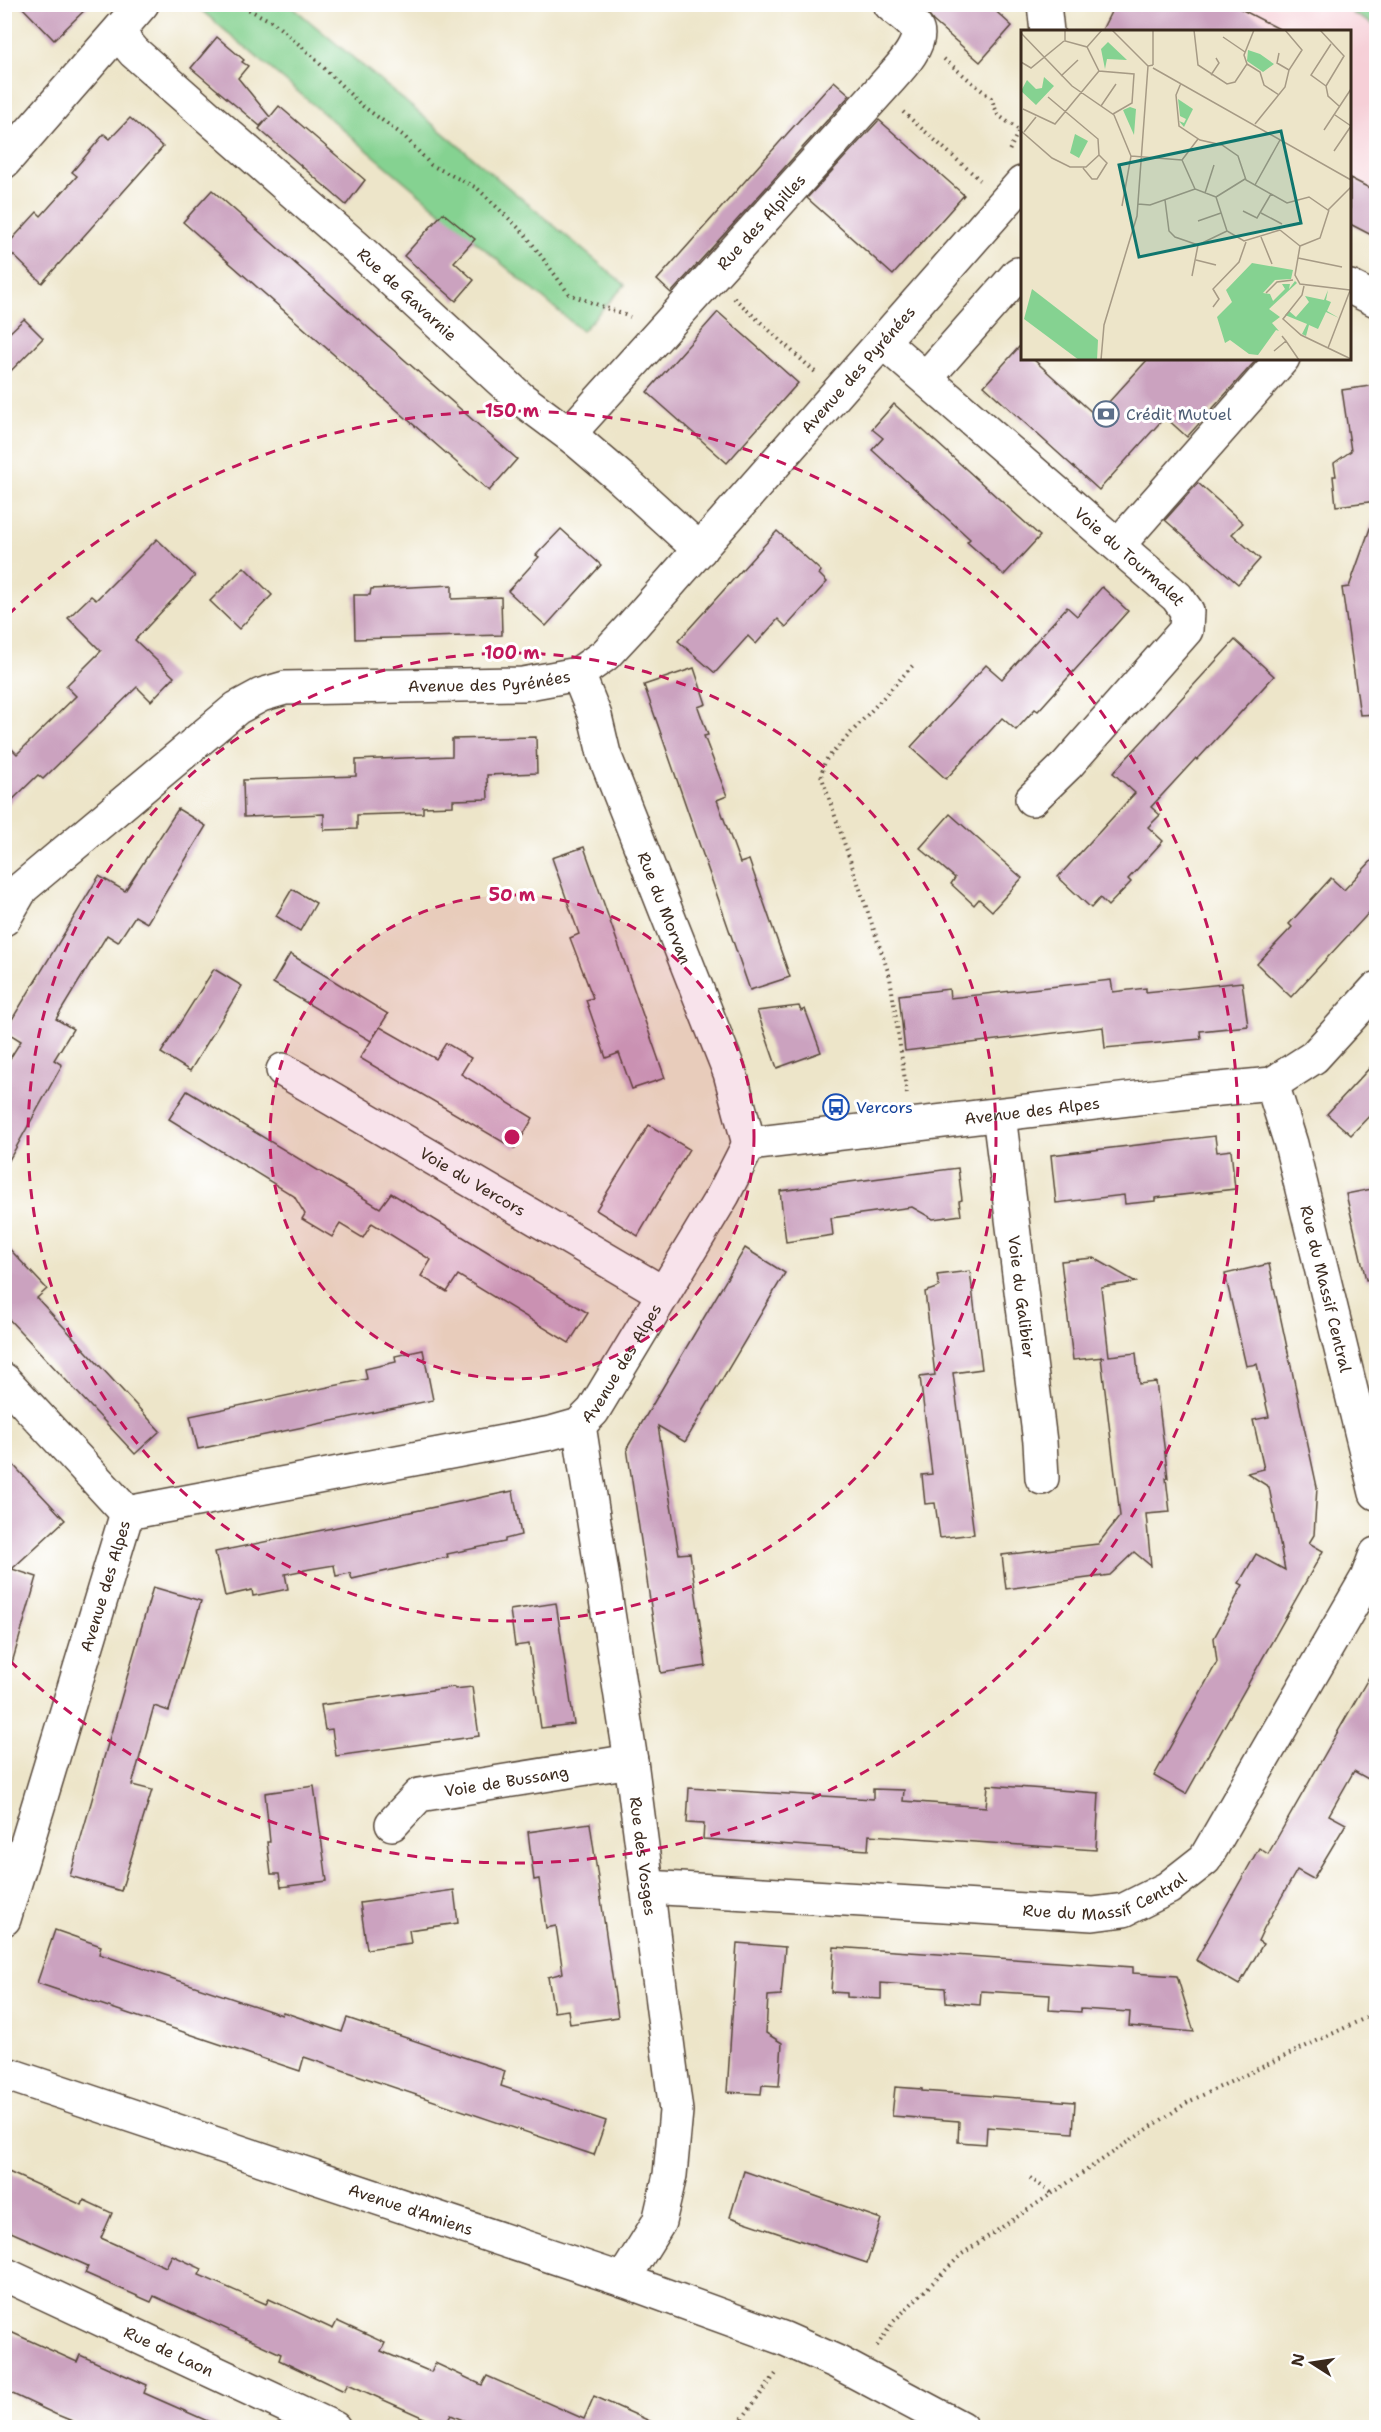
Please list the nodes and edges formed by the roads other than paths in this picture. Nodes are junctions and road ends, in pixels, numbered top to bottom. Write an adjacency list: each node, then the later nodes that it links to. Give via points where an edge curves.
1 (142, 4): 5 (street)
2 (890, 4): 14 (street, Rue des Alpilles, via 916,28 915,48 578,423)
3 (1044, 4): 4 (street)
4 (1047, 30)
5 (118, 33): 6 (street); 14 (street, Rue de Gavarnie, via 134,52 520,398)
6 (4, 162)
7 (1012, 180): 11 (street, Avenue des Pyrénées)
8 (1021, 275): 13 (street)
9 (1351, 287): 10 (street)
10 (1377, 300)
11 (883, 342): 13 (street, Voie du Tourmalet); 16 (street, Avenue des Pyrénées)
12 (1281, 360): 15 (street)
13 (926, 378): 15 (street, Voie du Tourmalet)
14 (575, 439): 16 (street, Rue de Gavarnie)
15 (1119, 544): 18 (street, Voie du Tourmalet, via 1177,597 1187,611 1186,630)
16 (700, 550): 17 (street, Avenue des Pyrénées, via 606,654)
17 (578, 674): 19 (street, Avenue des Pyrénées, via 523,684 285,688 261,695 237,708 22,888); 24 (street, Rue du Morvan, via 595,716 604,754 730,1073)
18 (1032, 800)
19 (4, 919)
20 (1377, 989): 22 (street, Avenue des Alpes, via 1314,1057)
21 (282, 1070): 25 (street, Voie du Vercors)
22 (1272, 1084): 23 (street, Avenue des Alpes); 29 (street, Rue du Massif Central, via 1291,1144)
23 (999, 1115): 24 (street, Avenue des Alpes); 28 (street, Voie du Galibier)
24 (749, 1144): 25 (street, Avenue des Alpes, via 723,1196)
25 (663, 1293): 27 (street, Avenue des Alpes, via 593,1411)
26 (4, 1380): 30 (street)
27 (579, 1425): 30 (street, Avenue des Alpes); 32 (street, Rue des Vosges)
28 (1042, 1478)
29 (1377, 1493)
30 (127, 1514): 35 (street, Avenue des Alpes)
31 (1377, 1554): 34 (street, Rue du Massif Central, via 1367,1578 1205,1859 1167,1888 1124,1910 1093,1914)
32 (631, 1761): 33 (street, Voie de Bussang, via 419,1796); 34 (street, Rue des Vosges)
33 (392, 1824)
34 (647, 1887): 38 (street, Rue des Vosges, via 676,2110 670,2175 659,2222)
35 (4, 1919)
36 (4, 2073): 38 (street, Avenue d'Amiens)
37 (4, 2274): 39 (street, Rue de Laon)
38 (623, 2280): 40 (street, Avenue d'Amiens, via 806,2348)
39 (334, 2427)
40 (961, 2427)

